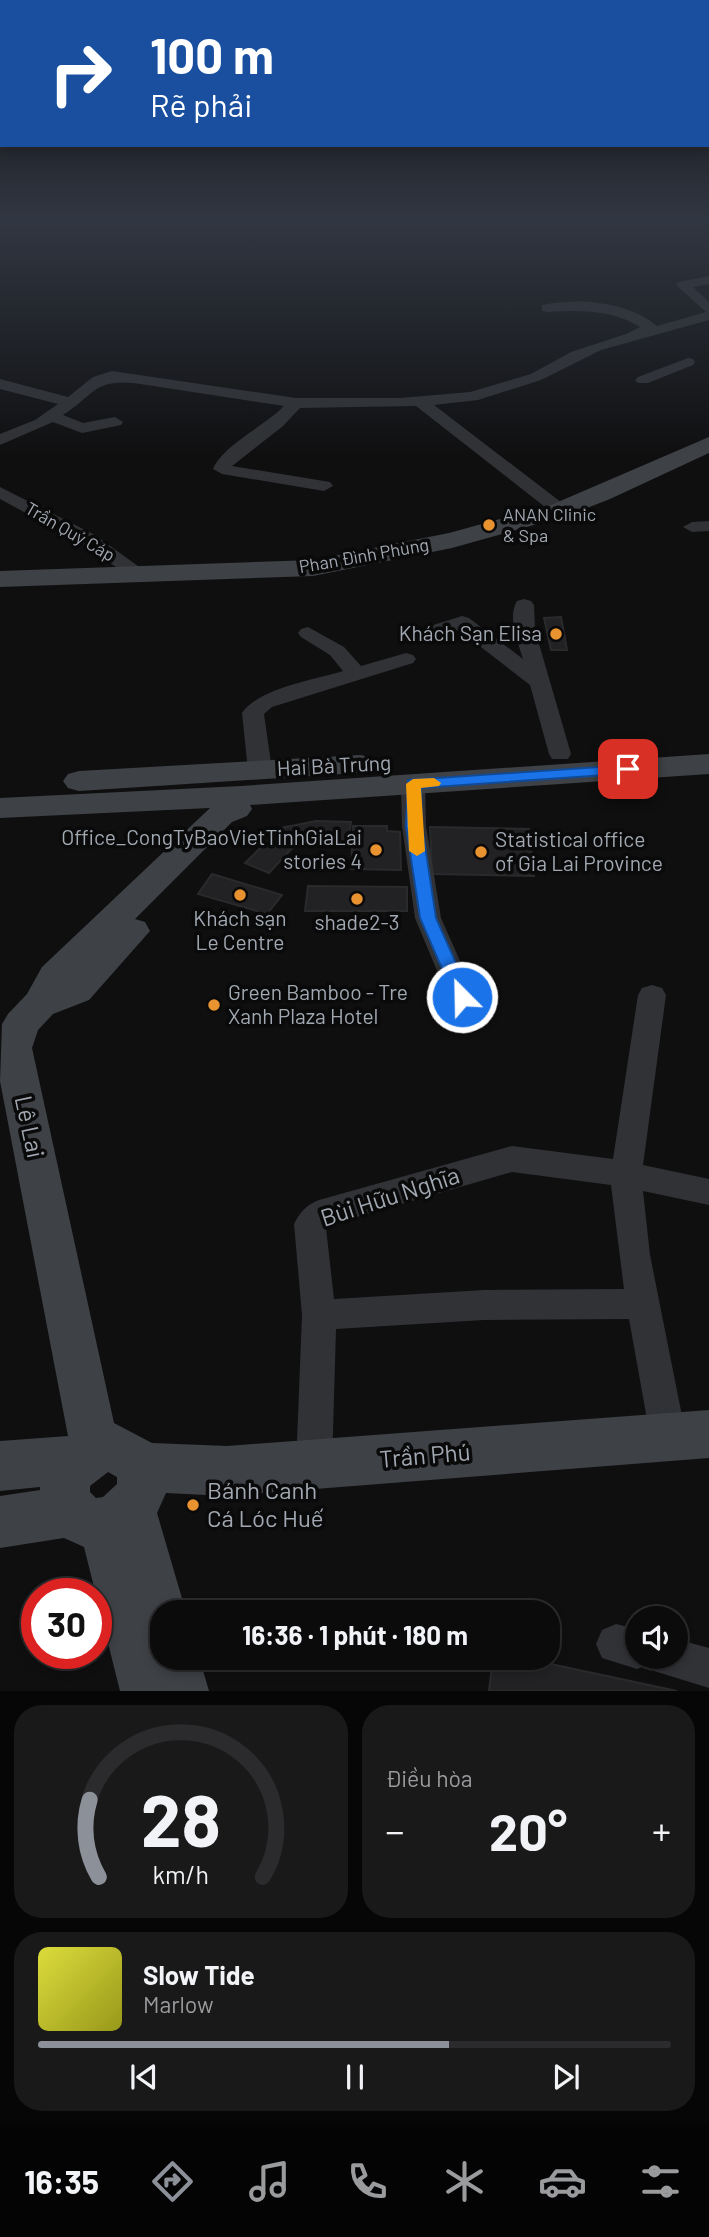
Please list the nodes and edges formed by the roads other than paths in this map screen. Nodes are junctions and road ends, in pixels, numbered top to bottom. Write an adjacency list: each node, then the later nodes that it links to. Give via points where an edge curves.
1 (547, 308): 3 (street, via 619,310 651,327)
2 (709, 316): 3 (street)
3 (606, 345): 7 (street, via 491,393)
4 (688, 362): 5 (street)
5 (643, 380)
6 (0, 384): 8 (street)
7 (420, 402): 9 (street); 18 (street)
8 (71, 403): 9 (street, via 98,380 112,376); 10 (street)
9 (296, 403): 16 (street, via 277,424 225,461 222,469)
10 (51, 416): 12 (street); 13 (street)
11 (115, 422): 12 (street)
12 (82, 428): 14 (street)
13 (0, 440)
14 (107, 441)
15 (709, 444): 18 (main road, Phan Đình Phùng)
16 (324, 486)
17 (0, 492): 19 (street, Trần Quý Cáp, via 88,539)
18 (560, 510): 19 (main road, Phan Đình Phùng, via 452,540 313,568)
19 (139, 574): 20 (main road, Phan Đình Phùng)
20 (0, 579)
21 (524, 605): 26 (street, via 525,630)
22 (430, 632): 26 (street, via 462,622)
23 (308, 633): 25 (street, via 337,651)
24 (406, 659): 25 (street)
25 (356, 674): 30 (street, via 256,708)
26 (542, 684): 28 (street)
27 (709, 745): 28 (main road, Hai Bà Trưng)
28 (560, 754): 30 (main road, Hai Bà Trưng)
29 (709, 764): 31 (main road)
30 (260, 770): 32 (main road, Hai Bà Trưng); 33 (main road)
31 (413, 784): 33 (main road); 36 (street, via 414,826 428,918)
32 (0, 786)
33 (238, 802): 34 (main road); 37 (main road, via 241,816 76,990)
34 (0, 808)
35 (652, 995): 38 (street)
36 (462, 997)
37 (20, 1018): 43 (main road, Lê Lai, via 13,1048)
38 (626, 1174): 39 (street, Bùi Hữu Nghĩa); 40 (street); 41 (street, Bùi Hữu Nghĩa, via 512,1159 319,1214 310,1224)
39 (709, 1192)
40 (643, 1304): 41 (street, via 484,1305); 42 (street)
41 (319, 1315): 44 (street, Bùi Hữu Nghĩa)
42 (689, 1435): 44 (main road, Trần Phú)
43 (87, 1455): 45 (main road); 46 (main road, via 68,1475 65,1494); 46 (main road, via 113,1447 130,1453)
44 (314, 1465): 46 (main road, Trần Phú, via 227,1471)
45 (0, 1466)
46 (111, 1503): 47 (main road, Trần Phú); 48 (main road); 52 (main road)
47 (0, 1521)
48 (152, 1600)
49 (688, 1662): 50 (street)
50 (709, 1668)
51 (175, 1670): 53 (main road)
52 (148, 1691)
53 (181, 1691)

